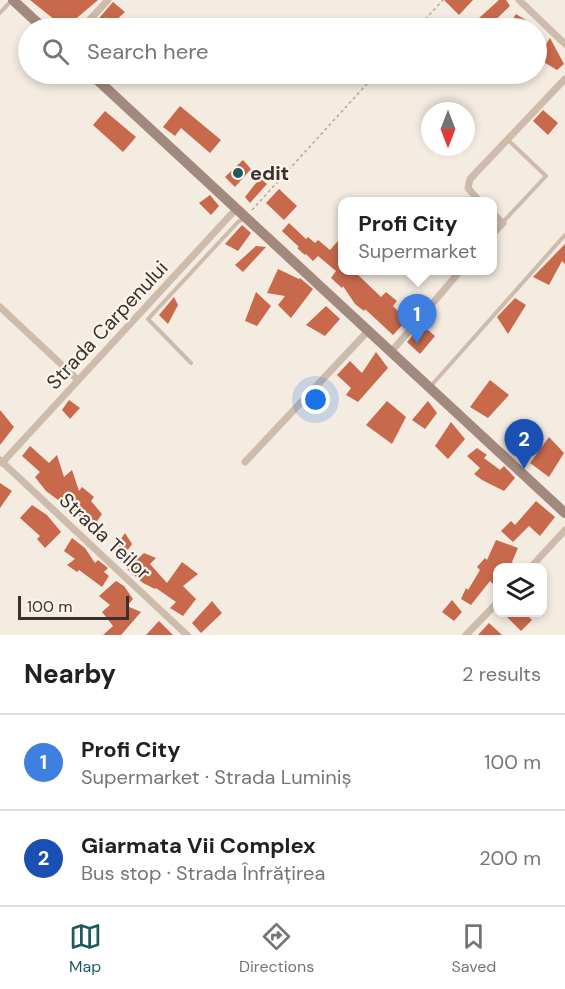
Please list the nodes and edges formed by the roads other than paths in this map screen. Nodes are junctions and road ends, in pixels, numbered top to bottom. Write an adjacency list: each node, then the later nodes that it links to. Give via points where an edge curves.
1 (13, 0): 4 (lane); 5 (street)
2 (108, 0): 6 (street)
3 (519, 0): 7 (street)
4 (0, 13)
5 (32, 18)
6 (91, 18)
7 (538, 18)
8 (547, 27): 9 (street)
9 (565, 44)
10 (565, 79): 12 (street)
11 (103, 84): 14 (street)
12 (507, 140): 13 (street, via 470,179 468,188); 17 (lane, via 546,176)
13 (476, 197)
14 (236, 209): 15 (street); 22 (street, Strada Carpenului)
15 (246, 217): 23 (lane); 24 (street)
16 (497, 218): 17 (street)
17 (502, 223): 18 (street)
18 (497, 229)
19 (565, 235): 28 (lane)
20 (457, 275): 25 (street)
21 (0, 308): 27 (street)
22 (141, 312): 23 (lane); 27 (street, Strada Carpenului)
23 (148, 319): 26 (lane)
24 (368, 330): 25 (street); 30 (street)
25 (391, 352): 28 (street)
26 (191, 363)
27 (78, 380): 29 (street, Strada Carpenului)
28 (430, 388): 31 (street)
29 (1, 462): 35 (street, Strada Teilor)
30 (245, 462)
31 (565, 513)
32 (565, 530): 33 (street)
33 (534, 563)
34 (493, 607): 36 (street)
35 (186, 635)
36 (466, 635)

